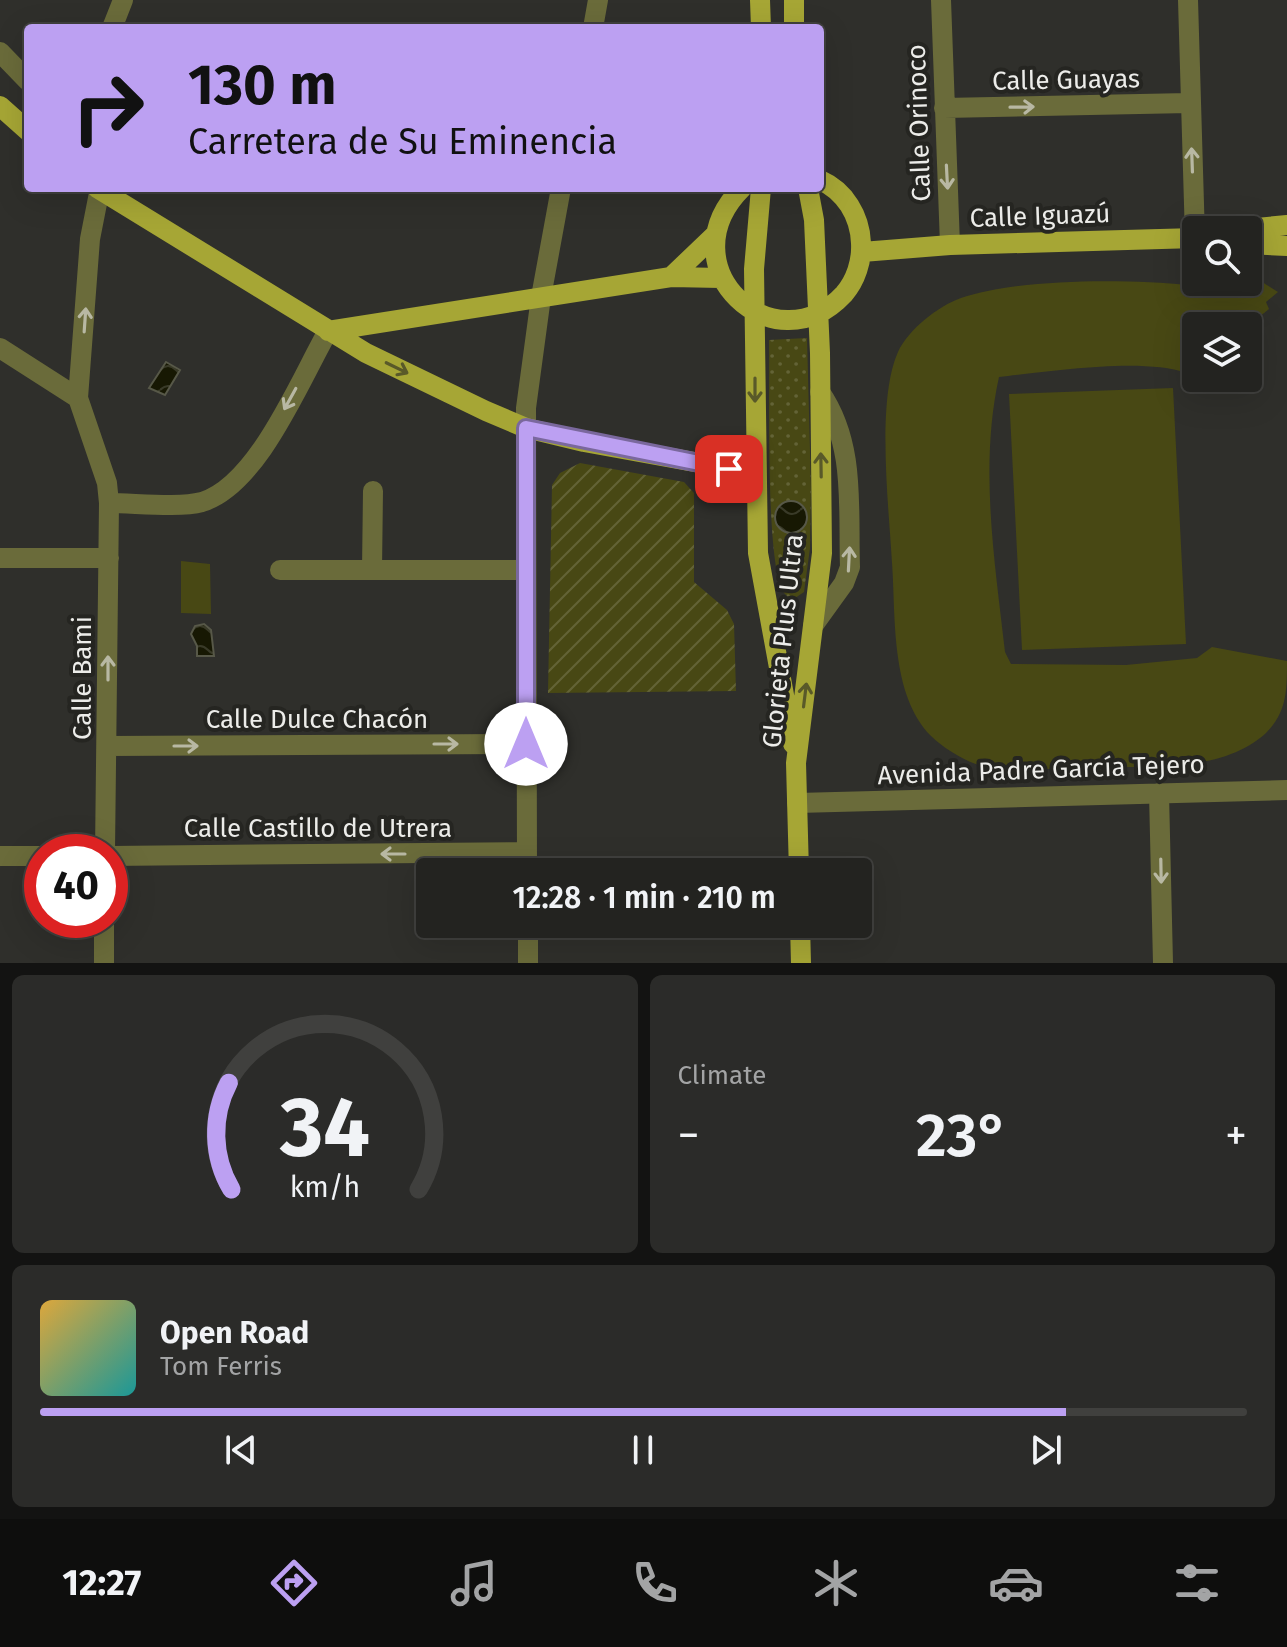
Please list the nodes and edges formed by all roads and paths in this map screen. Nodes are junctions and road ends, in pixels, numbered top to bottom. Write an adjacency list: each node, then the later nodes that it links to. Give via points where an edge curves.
1 (123, 0): 8 (street)
2 (132, 0): 9 (street)
3 (598, 0): 10 (street)
4 (760, 0): 11 (main road)
5 (794, 0): 12 (main road)
6 (941, 0): 17 (street, Calle Orinoco)
7 (1188, 0): 15 (street)
8 (114, 24)
9 (129, 24)
10 (594, 24)
11 (761, 24)
12 (794, 24)
13 (0, 52): 14 (street)
14 (24, 76)
15 (1189, 103): 17 (street, Calle Guayas, one-way to 15); 26 (street, one-way to 15)
16 (0, 106): 18 (main road)
17 (944, 108): 32 (street, Calle Orinoco, one-way to 32)
18 (24, 127)
19 (824, 183): 29 (main road, via 841,195)
20 (98, 192): 45 (street, one-way to 20)
21 (104, 192): 42 (main road)
22 (560, 192): 39 (street)
23 (738, 192): 30 (main road, via 728,202)
24 (761, 192): 40 (main road, Glorieta Plus Ultra)
25 (809, 192): 41 (main road, Glorieta Plus Ultra)
26 (1195, 216)
27 (1287, 225): 28 (main road)
28 (1262, 227)
29 (861, 231): 35 (main road); 36 (main road)
30 (716, 234): 37 (main road); 38 (main road)
31 (1182, 238): 32 (main road, Calle Iguazú)
32 (950, 245): 35 (main road, Calle Iguazú)
33 (1262, 245): 34 (main road)
34 (1287, 246)
35 (885, 248): 36 (main road, Calle Iguazú)
36 (862, 252): 41 (main road, via 849,288)
37 (671, 277): 38 (main road); 39 (main road)
38 (721, 278): 40 (main road, via 737,300)
39 (541, 297): 42 (main road); 46 (street)
40 (755, 312): 41 (main road, via 776,319); 47 (main road, Glorieta Plus Ultra, one-way to 47)
41 (818, 314): 44 (main road, Glorieta Plus Ultra)
42 (328, 331): 46 (main road, one-way to 46); 49 (street, one-way to 49, via 256,459 235,485 201,502)
43 (0, 348): 45 (street)
44 (820, 392): 55 (main road, Glorieta Plus Ultra, one-way to 44, via 822,553); 55 (street, one-way to 44, via 850,567 847,451)
45 (78, 398): 49 (street, Calle Bami)
46 (526, 428): 47 (main road); 54 (street)
47 (755, 473): 58 (main road, Glorieta Plus Ultra, via 758,553)
48 (373, 491): 53 (street)
49 (109, 503): 51 (street, Calle Bami)
50 (0, 558): 51 (street)
51 (109, 558): 57 (street, Calle Bami, one-way to 51)
52 (280, 570): 53 (street)
53 (372, 570): 54 (street)
54 (525, 570): 56 (street)
55 (813, 626): 58 (main road, Glorieta Plus Ultra, one-way to 55)
56 (526, 744): 57 (street, Calle Dulce Chacón, one-way to 56); 66 (street)
57 (108, 746): 62 (street, Calle Bami)
58 (796, 763): 61 (main road)
59 (1287, 790): 60 (street, Avenida Padre García Tejero)
60 (1159, 793): 61 (street, Avenida Padre García Tejero); 75 (street, one-way to 75)
61 (797, 803): 67 (main road)
62 (106, 834)
63 (0, 856): 64 (street)
64 (24, 856)
65 (128, 856): 68 (street, Calle Castillo de Utrera, one-way to 65)
66 (527, 858)
67 (799, 858)
68 (416, 860)
69 (104, 938): 72 (street)
70 (528, 938): 73 (street)
71 (800, 938): 74 (main road)
72 (104, 963)
73 (528, 963)
74 (801, 963)
75 (1163, 963)

